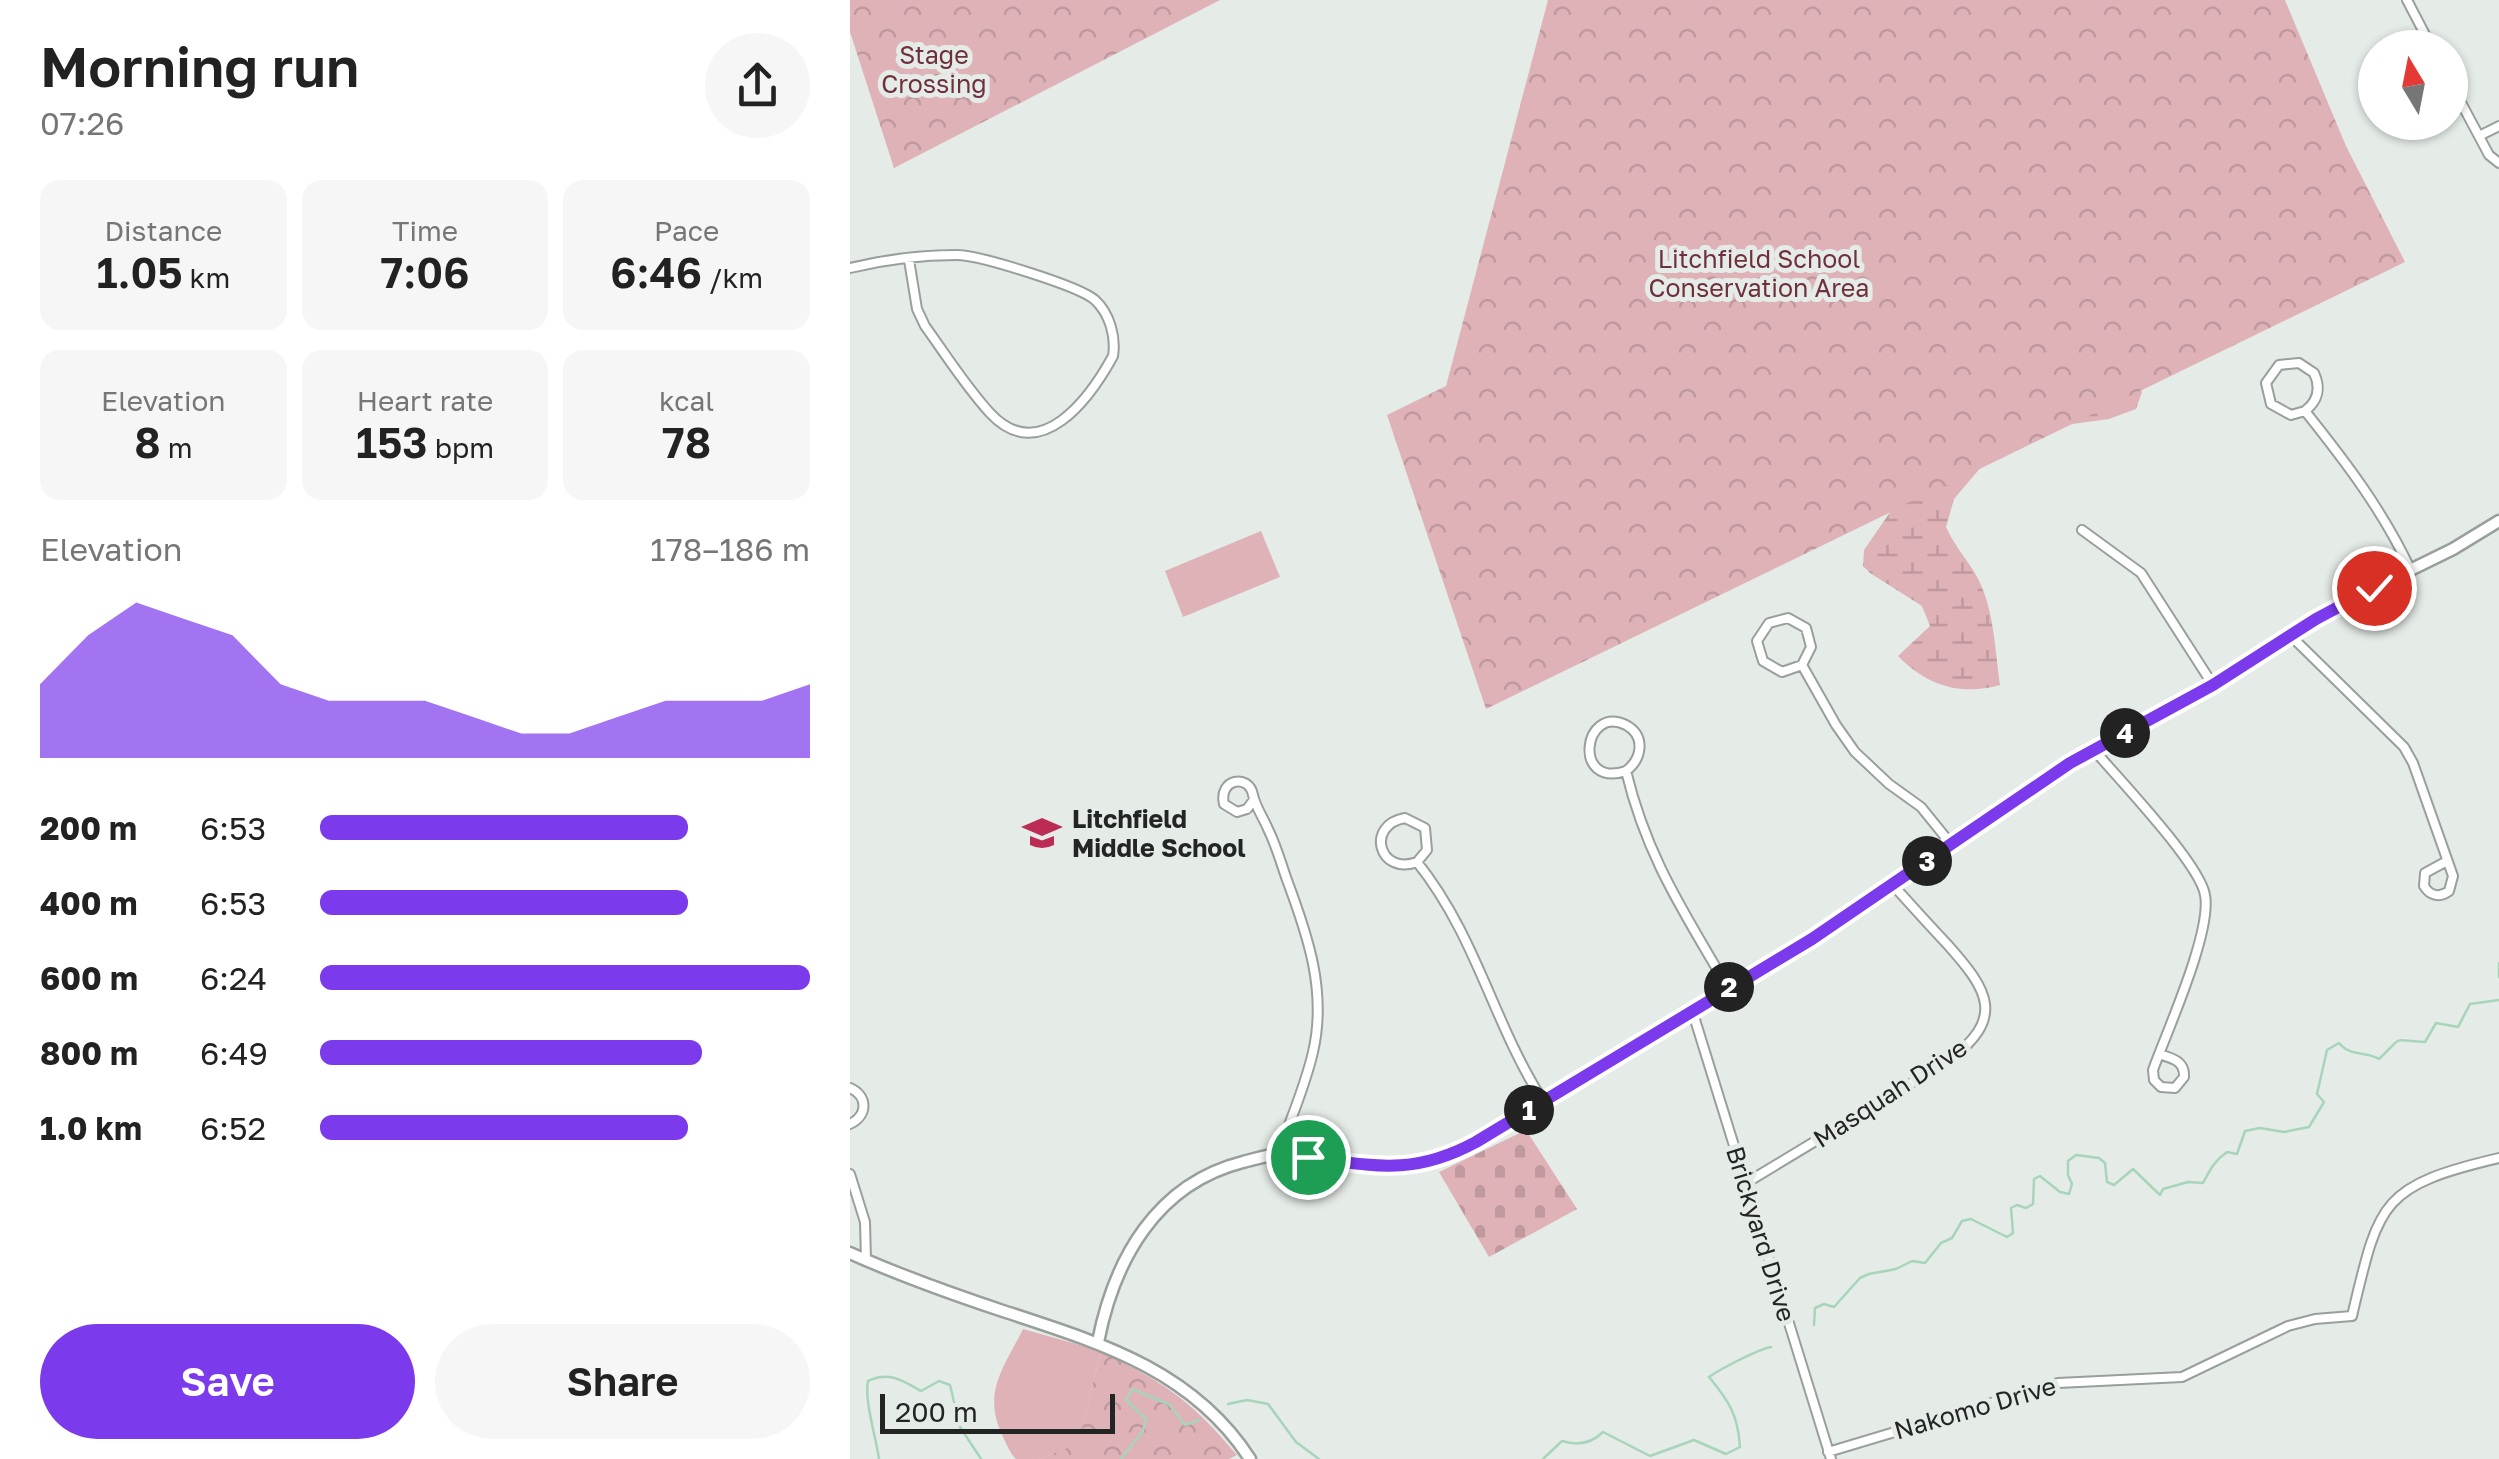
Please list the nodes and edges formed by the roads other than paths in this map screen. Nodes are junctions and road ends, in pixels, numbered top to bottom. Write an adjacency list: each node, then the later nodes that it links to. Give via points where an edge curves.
1 (2407, 0): 2 (street)
2 (2423, 30)
3 (2468, 116): 5 (street)
4 (2499, 126): 5 (street)
5 (2479, 136): 6 (street)
6 (2499, 163)
7 (909, 260): 7 (street, via 970,256 1092,298 1110,323 1113,356 1057,426 1027,432 1008,426 990,414 925,326); 8 (street)
8 (850, 268)
9 (2305, 411): 9 (street, via 2283,413 2268,398 2269,376 2279,366 2298,363 2314,373 2317,397); 12 (street, via 2360,484)
10 (2499, 521): 12 (street)
11 (2082, 530): 15 (street, via 2141,572)
12 (2411, 570): 13 (street)
13 (2292, 637): 15 (street); 20 (street, via 2404,747)
14 (1802, 665): 14 (street, via 1782,672 1763,662 1758,641 1769,622 1788,618 1806,628 1812,647); 19 (street, via 1855,752 1921,807)
15 (2213, 685): 16 (street)
16 (2094, 750): 19 (street); 25 (street, via 2204,890 2203,925)
17 (1626, 771): 17 (street, via 1610,774 1590,759 1592,735 1605,724 1622,724 1636,734 1638,759); 23 (street, via 1650,852)
18 (1253, 802): 18 (street, via 1242,782 1224,790 1232,811); 29 (street, via 1304,925 1318,986 1313,1055)
19 (1951, 844): 22 (street)
20 (2447, 860): 20 (street, via 2452,886 2440,896 2430,894 2425,872)
21 (1418, 862): 21 (street, via 1394,863 1382,851 1381,835 1390,822 1406,818 1425,828 1427,850); 27 (street, via 1464,931 1522,1068)
22 (1893, 885): 23 (street); 32 (street, Masquah Drive, via 1977,980 1985,1007 1981,1029 1948,1061)
23 (1728, 988): 24 (street)
24 (1692, 1010): 27 (street); 32 (street, Brickyard Drive)
25 (2159, 1054): 25 (street, via 2183,1067 2175,1088 2154,1080)
26 (850, 1088): 28 (street, via 864,1104)
27 (1543, 1101): 29 (street, via 1426,1164 1376,1166)
28 (850, 1124)
29 (1278, 1154): 35 (street, via 1210,1174 1151,1219 1113,1281)
30 (2499, 1158): 36 (street, Nakomo Drive, via 2418,1182 2393,1202 2370,1241 2352,1316 2288,1326 2182,1377 2058,1383)
31 (850, 1174): 34 (street, via 865,1222)
32 (1746, 1183): 36 (street, Brickyard Drive)
33 (850, 1253): 34 (street)
34 (866, 1260): 35 (street)
35 (1098, 1342): 37 (street, via 1187,1390)
36 (1830, 1456)
37 (1250, 1459)

